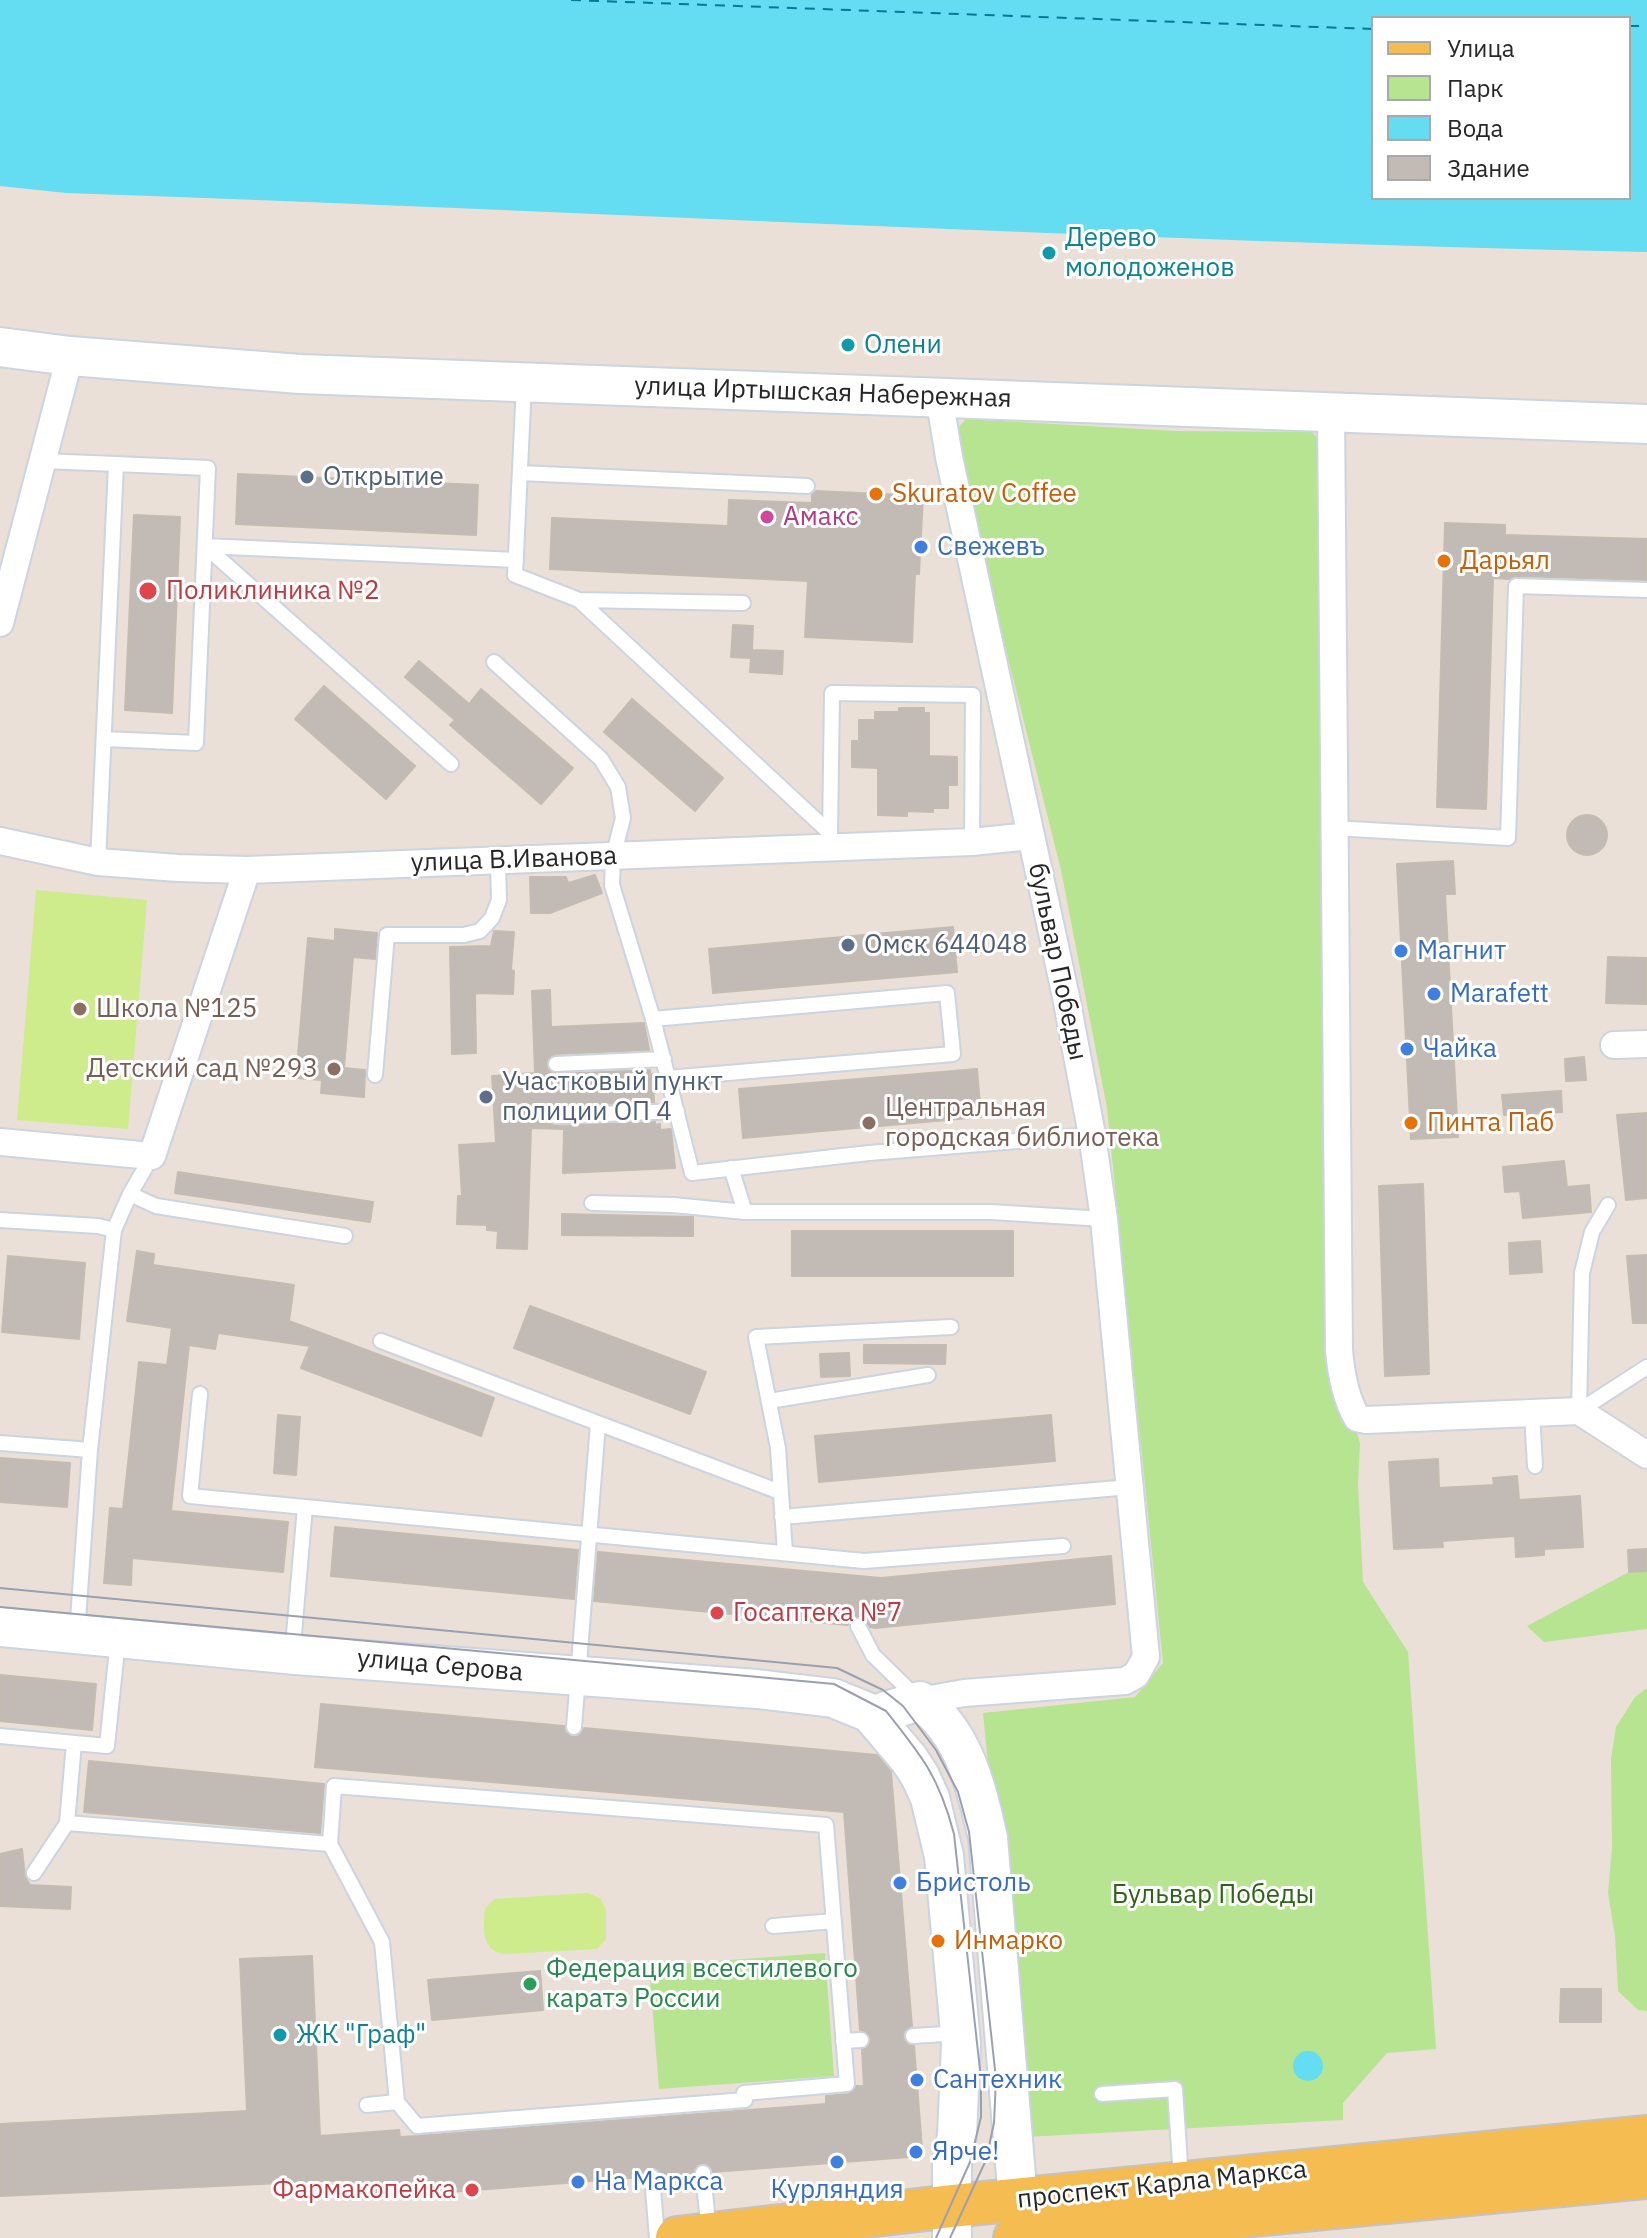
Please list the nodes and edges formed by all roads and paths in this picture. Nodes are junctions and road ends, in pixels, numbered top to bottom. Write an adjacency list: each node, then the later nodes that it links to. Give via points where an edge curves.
1 (0, 347): 2 (street, улица Иртышская Набережная)
2 (70, 356): 3 (street, улица Иртышская Набережная); 7 (street)
3 (524, 384): 4 (street, улица Иртышская Набережная); 9 (lane)
4 (939, 396): 5 (street, улица Иртышская Набережная); 22 (street, бульвар Победы)
5 (1331, 411): 6 (street, улица Иртышская Набережная); 21 (street)
6 (1647, 424)
7 (43, 461): 8 (lane); 13 (street)
8 (116, 464): 11 (lane, via 208,468); 19 (lane)
9 (520, 473): 10 (lane); 12 (lane)
10 (807, 486)
11 (205, 546): 12 (lane); 19 (lane, via 196,743); 20 (lane)
12 (516, 560): 15 (lane, via 515,575)
13 (5, 582): 17 (street)
14 (1647, 590): 21 (lane, via 1516,586 1508,838)
15 (579, 600): 16 (lane); 23 (lane)
16 (743, 603)
17 (0, 623)
18 (494, 662): 26 (lane, via 601,759 618,787 623,818)
19 (104, 739): 28 (lane)
20 (451, 764)
21 (1333, 828): 58 (street, via 1339,1350 1351,1408 1357,1418 1380,1421)
22 (1030, 836): 25 (street, улица В.Иванова); 39 (street, бульвар Победы)
23 (830, 840): 25 (street, улица В.Иванова); 25 (lane, via 832,693 973,695); 26 (street, улица В.Иванова)
24 (0, 841): 28 (street, улица В.Иванова)
25 (972, 842)
26 (613, 857): 27 (street, улица В.Иванова); 30 (lane, via 612,885)
27 (498, 861): 29 (street, улица В.Иванова); 35 (lane, via 499,900 480,931 387,935)
28 (98, 862): 29 (street, улица В.Иванова)
29 (247, 870): 41 (street)
30 (653, 1019): 33 (lane); 36 (lane, via 947,993 953,1054)
31 (1647, 1044): 32 (street)
32 (1614, 1045)
33 (664, 1059): 34 (lane); 36 (lane)
34 (556, 1064)
35 (375, 1075)
36 (668, 1078): 37 (lane)
37 (677, 1111): 38 (lane); 42 (lane, via 692,1173)
38 (556, 1116)
39 (1092, 1135): 42 (lane); 47 (street, бульвар Победы)
40 (0, 1142): 41 (street)
41 (152, 1156): 43 (lane)
42 (731, 1168): 46 (lane)
43 (130, 1194): 49 (lane); 50 (lane, via 156,1206)
44 (592, 1203): 46 (lane)
45 (1608, 1205): 57 (lane, via 1592,1232 1582,1273)
46 (745, 1212): 47 (lane, via 991,1212)
47 (1104, 1219): 64 (street, бульвар Победы)
48 (0, 1220): 49 (lane)
49 (114, 1230): 61 (lane)
50 (345, 1236)
51 (951, 1327): 56 (lane, via 756,1337)
52 (381, 1341): 59 (lane)
53 (1647, 1367): 57 (lane)
54 (928, 1375): 56 (lane)
55 (200, 1394): 66 (lane, via 190,1496)
56 (769, 1401): 65 (lane)
57 (1579, 1411): 58 (street); 62 (street)
58 (1532, 1413): 63 (lane)
59 (598, 1424): 65 (lane); 68 (lane)
60 (0, 1443): 61 (lane)
61 (90, 1450): 73 (lane)
62 (1647, 1455)
63 (1535, 1466)
64 (1130, 1487): 67 (lane); 77 (street, бульвар Победы, via 1146,1657 1136,1675 1125,1681)
65 (780, 1492): 67 (lane)
66 (305, 1507): 68 (lane); 75 (lane)
67 (782, 1517): 70 (lane)
68 (588, 1534): 70 (lane); 76 (lane)
69 (1063, 1546): 70 (lane, via 864,1569)
70 (785, 1553)
71 (858, 1626): 77 (lane, via 873,1655)
72 (0, 1627): 73 (street, улица Серова)
73 (77, 1634): 74 (street, улица Серова)
74 (118, 1638): 75 (street, улица Серова); 81 (lane, via 107,1746)
75 (296, 1655): 76 (street, улица Серова)
76 (577, 1677): 78 (street, улица Серова, via 833,1698); 79 (lane)
77 (920, 1701): 78 (street); 101 (street, via 945,1723 961,1751 988,1838)
78 (876, 1718): 89 (street, via 909,1759 930,1798 944,1856)
79 (574, 1727)
80 (0, 1736): 81 (lane)
81 (74, 1743): 84 (lane)
82 (568, 1787): 83 (lane)
83 (567, 1804): 85 (lane, via 334,1786); 87 (lane, via 826,1825)
84 (67, 1823): 85 (lane); 86 (lane)
85 (330, 1844): 94 (lane, via 382,1942)
86 (34, 1873)
87 (834, 1921): 88 (lane); 92 (lane)
88 (773, 1926)
89 (960, 2033): 90 (lane); 102 (street)
90 (913, 2036)
91 (861, 2040): 92 (lane)
92 (843, 2041): 94 (lane, via 847,2084 744,2093 745,2100 697,2109 417,2126)
93 (1102, 2094): 100 (lane, via 1175,2089)
94 (397, 2102): 95 (lane)
95 (367, 2105)
96 (1647, 2137): 100 (main road, проспект Карла Маркса)
97 (703, 2173): 103 (lane)
98 (652, 2177): 104 (lane)
99 (1647, 2177): 101 (main road, проспект Карла Маркса)
100 (1181, 2184): 101 (main road, проспект Карла Маркса)
101 (1016, 2219): 102 (main road, проспект Карла Маркса)
102 (952, 2222): 103 (main road, проспект Карла Маркса)
103 (693, 2236)
104 (657, 2238)

